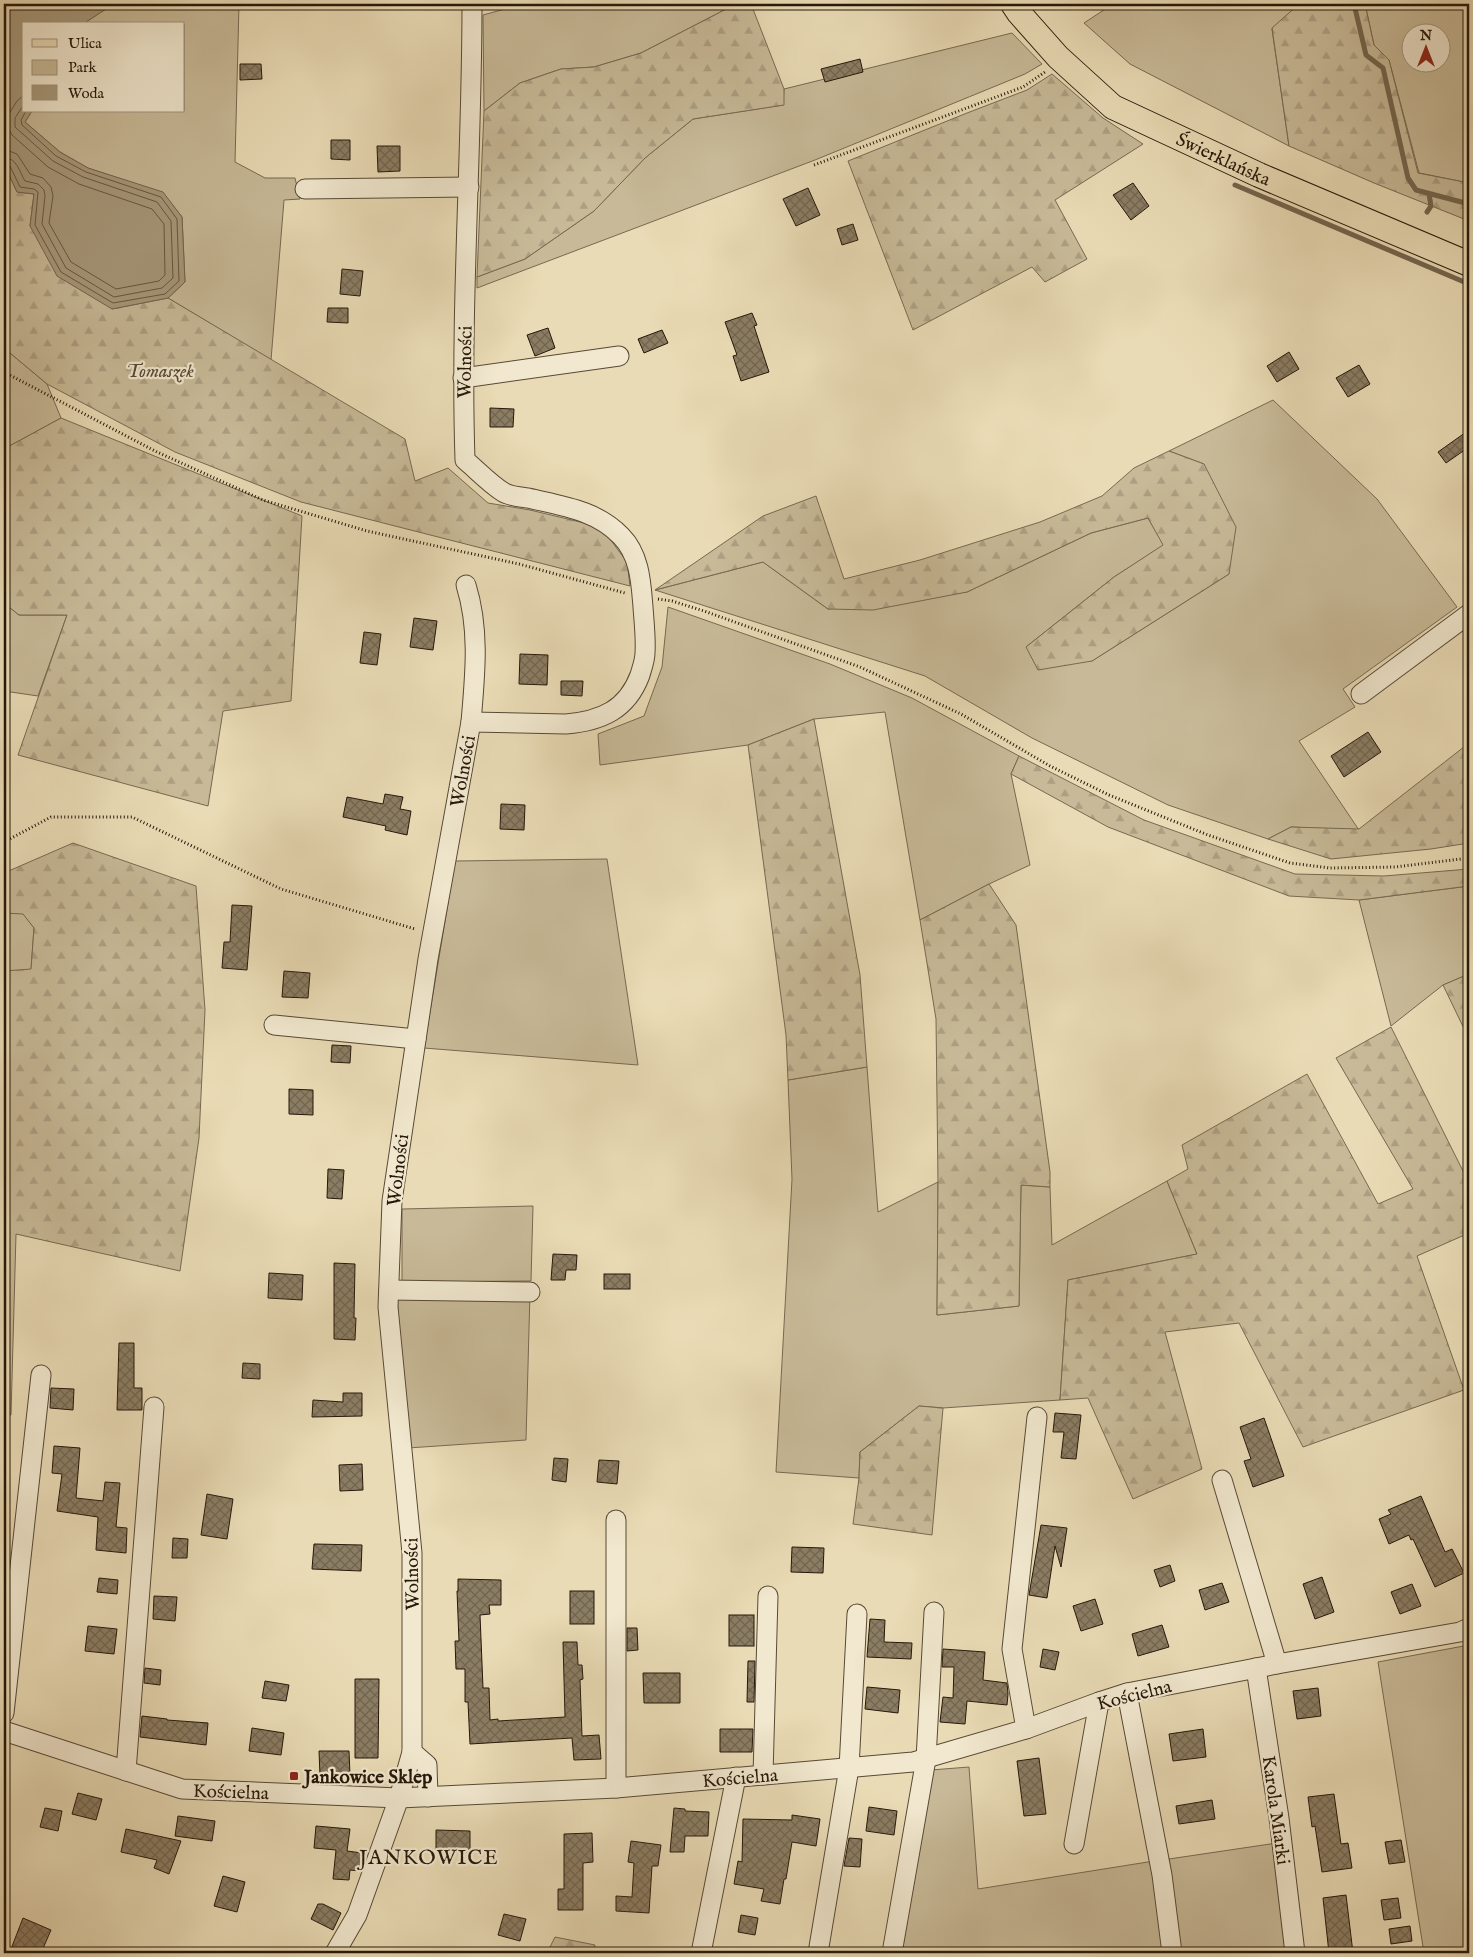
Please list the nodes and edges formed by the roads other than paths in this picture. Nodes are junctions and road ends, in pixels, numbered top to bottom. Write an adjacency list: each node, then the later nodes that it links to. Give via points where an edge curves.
1 (472, 4): 3 (street, Wolności)
2 (1013, 4): 5 (main road, Świerklańska, via 1058,57 1113,107 1259,175)
3 (469, 187): 4 (street); 7 (street, Wolności)
4 (305, 189)
5 (1469, 264)
6 (619, 356): 7 (street)
7 (463, 378): 11 (street, Wolności, via 465,460 504,493 587,513 623,537 639,568 645,654 632,691 619,706 602,717 580,723)
8 (466, 585): 11 (street, via 473,608 475,647)
9 (1469, 614): 10 (street)
10 (1362, 694)
11 (471, 722): 13 (street, Wolności)
12 (274, 1025): 13 (street)
13 (416, 1038): 14 (street, Wolności, via 392,1202)
14 (389, 1290): 15 (street); 32 (street, Wolności, via 412,1552)
15 (530, 1292)
16 (40, 1375): 29 (street)
17 (154, 1407): 35 (street)
18 (1037, 1417): 30 (street, via 1012,1649)
19 (1222, 1480): 25 (street)
20 (616, 1520): 38 (street)
21 (768, 1596): 36 (street)
22 (934, 1612): 33 (street)
23 (856, 1614): 34 (street)
24 (1469, 1628): 25 (street, Kościelna)
25 (1277, 1664): 26 (street, Kościelna)
26 (1256, 1668): 27 (street, Kościelna); 47 (street, Karola Miarki)
27 (1127, 1693): 28 (street, Kościelna); 46 (street, via 1162,1875)
28 (1099, 1702): 30 (street, Kościelna); 41 (street)
29 (4, 1713)
30 (1026, 1729): 33 (street, Kościelna)
31 (4, 1731): 35 (street, Kościelna)
32 (412, 1752): 39 (street, via 427,1765); 40 (street, Wolności)
33 (926, 1759): 34 (street, Kościelna); 45 (street)
34 (849, 1768): 36 (street, Kościelna); 44 (street)
35 (126, 1771): 40 (street, Kościelna, via 182,1789)
36 (763, 1775): 37 (street, Kościelna)
37 (736, 1777): 38 (street, Kościelna); 43 (street)
38 (616, 1788): 39 (street, Kościelna)
39 (428, 1797): 40 (street, Kościelna)
40 (399, 1798): 42 (street, Wolności, via 357,1914)
41 (1074, 1844)
42 (335, 1953)
43 (701, 1953)
44 (818, 1953)
45 (892, 1953)
46 (1172, 1953)
47 (1295, 1953)

